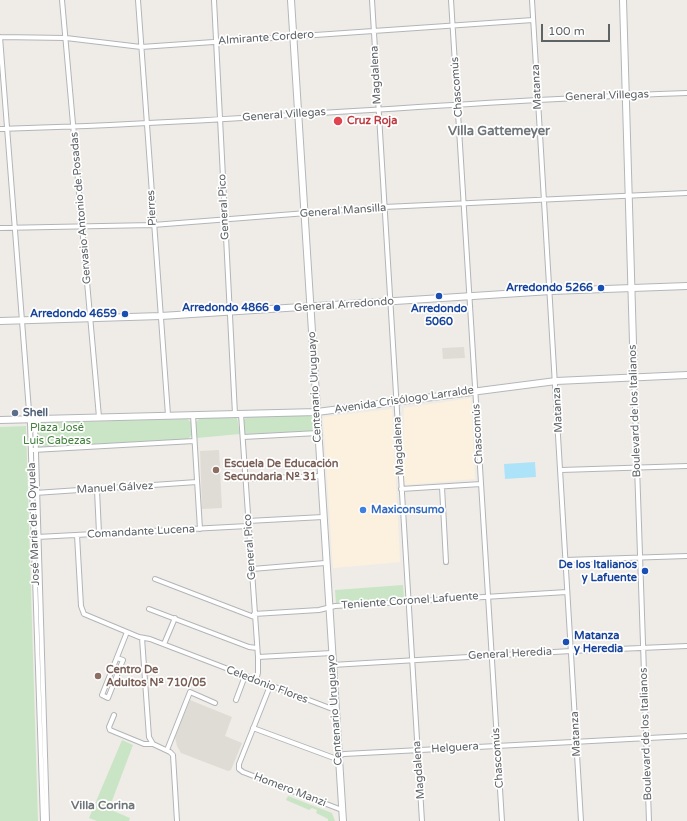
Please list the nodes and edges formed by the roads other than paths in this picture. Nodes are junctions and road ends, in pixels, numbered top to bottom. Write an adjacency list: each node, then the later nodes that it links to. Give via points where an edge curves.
1 (62, 0): 14 (street, Gervasio Antonio de Posadas)
2 (138, 0): 16 (street, Pierres)
3 (214, 0): 15 (street, General Pico)
4 (291, 0): 12 (street, Centenario Uruguayo)
5 (372, 0): 11 (street, Magdalena)
6 (451, 0): 10 (street, Chascomús)
7 (532, 0): 9 (street, Matanza)
8 (623, 0): 18 (street, Boulevard de los Italianos)
9 (533, 20): 10 (street, Almirante Cordero); 19 (street, Matanza)
10 (452, 25): 11 (street, Almirante Cordero); 20 (street, Chascomús)
11 (374, 30): 12 (street, Almirante Cordero); 21 (street, Magdalena)
12 (293, 35): 15 (street, Almirante Cordero); 22 (street, Centenario Uruguayo)
13 (0, 37): 14 (street, Almirante Cordero); 27 (street, José María de la Oyuela)
14 (66, 38): 16 (street, Almirante Cordero); 25 (street, Gervasio Antonio de Posadas)
15 (217, 41): 16 (street, Almirante Cordero); 23 (street, General Pico)
16 (141, 47): 24 (street, Pierres)
17 (687, 93): 18 (street, General Villegas)
18 (626, 95): 19 (street, General Villegas); 29 (street, Boulevard de los Italianos)
19 (538, 99): 20 (street, General Villegas); 30 (street, Matanza)
20 (459, 104): 21 (street, General Villegas); 31 (street, Chascomús)
21 (378, 108): 22 (street, General Villegas); 32 (street, Magdalena)
22 (298, 114): 23 (street, General Villegas); 33 (street, Centenario Uruguayo)
23 (220, 120): 24 (street, General Villegas); 34 (street, General Pico)
24 (148, 125): 25 (street, General Villegas); 35 (street, Pierres)
25 (74, 127): 27 (street, General Villegas); 36 (street, Gervasio Antonio de Posadas)
26 (0, 129): 27 (street, General Villegas)
27 (7, 129): 38 (street, José María de la Oyuela)
28 (687, 193): 29 (street, General Mansilla)
29 (629, 196): 30 (street, General Mansilla); 40 (street, Boulevard de los Italianos)
30 (544, 198): 31 (street, General Mansilla); 41 (street, Matanza)
31 (465, 203): 32 (street, General Mansilla); 42 (street, Chascomús)
32 (384, 207): 33 (street, General Mansilla); 43 (street, Magdalena)
33 (305, 213): 34 (street, General Mansilla); 44 (street, Centenario Uruguayo)
34 (225, 220): 35 (street, General Mansilla); 45 (street, General Pico)
35 (153, 225): 36 (street, General Mansilla); 46 (street, Pierres)
36 (83, 226): 38 (street, General Mansilla); 47 (street, Gervasio Antonio de Posadas)
37 (0, 228): 38 (street, General Mansilla)
38 (15, 228): 48 (street, José María de la Oyuela)
39 (687, 286): 40 (street, General Arredondo)
40 (632, 288): 41 (street, General Arredondo); 51 (street, Boulevard de los Italianos)
41 (550, 291): 42 (street, General Arredondo); 52 (street, Matanza)
42 (470, 296): 43 (street, General Arredondo); 53 (street, Chascomús)
43 (391, 302): 44 (street, General Arredondo); 54 (street, Magdalena)
44 (310, 306): 45 (street, General Arredondo); 55 (street, Centenario Uruguayo)
45 (230, 312): 46 (street, General Arredondo); 56 (street, General Pico)
46 (161, 316): 47 (street, General Arredondo); 57 (street, Pierres)
47 (91, 319): 48 (street, General Arredondo); 59 (street, Gervasio Antonio de Posadas)
48 (22, 320): 49 (street, General Arredondo); 61 (street, José María de la Oyuela)
49 (0, 321)
50 (687, 375): 51 (street, Avenida Crisólogo Larralde)
51 (634, 377): 52 (street, Avenida Crisólogo Larralde); 67 (street, Boulevard de los Italianos)
52 (556, 380): 53 (street, Avenida Crisólogo Larralde); 68 (street, Matanza)
53 (476, 391): 54 (street, Avenida Crisólogo Larralde); 72 (street, Chascomús)
54 (396, 401): 55 (street, Avenida Crisólogo Larralde); 74 (street, Magdalena)
55 (317, 412): 56 (street, Avenida Crisólogo Larralde); 62 (street, Centenario Uruguayo)
56 (238, 414): 58 (street, Avenida Crisólogo Larralde); 63 (street, General Pico)
57 (168, 415): 58 (street, Avenida Crisólogo Larralde); 59 (street, Avenida Crisólogo Larralde)
58 (193, 415): 64 (street)
59 (99, 417): 61 (street, Avenida Crisólogo Larralde)
60 (0, 420): 61 (street, Avenida Crisólogo Larralde)
61 (32, 420): 65 (street, José María de la Oyuela)
62 (318, 433): 63 (street); 69 (street, Centenario Uruguayo)
63 (243, 437): 70 (street, General Pico)
64 (194, 441): 65 (street); 71 (street)
65 (33, 450): 76 (street, José María de la Oyuela)
66 (687, 466): 67 (street)
67 (637, 468): 68 (street); 84 (street, Boulevard de los Italianos)
68 (561, 470): 85 (street, Matanza)
69 (320, 476): 70 (street); 77 (street, Centenario Uruguayo)
70 (245, 480): 78 (street, General Pico)
71 (197, 482): 75 (street, Manuel Gálvez); 79 (street)
72 (481, 484): 73 (street); 91 (street, Chascomús)
73 (442, 487): 74 (street); 86 (street)
74 (401, 489): 92 (street, Magdalena)
75 (97, 490): 76 (street, Manuel Gálvez); 80 (street)
76 (35, 493): 82 (street, José María de la Oyuela)
77 (323, 517): 78 (street, Comandante Lucena); 87 (street, Centenario Uruguayo)
78 (248, 524): 79 (street, Comandante Lucena); 88 (street, General Pico)
79 (200, 529): 80 (street, Comandante Lucena)
80 (99, 533): 81 (street, Comandante Lucena)
81 (78, 535): 82 (street, Comandante Lucena); 97 (street, Celedonio Flores, via 82,611)
82 (36, 537): 127 (street, José María de la Oyuela); 128 (street, José María de la Oyuela)
83 (687, 556): 84 (street)
84 (641, 558): 85 (street); 102 (street, Boulevard de los Italianos)
85 (565, 560): 90 (street, Matanza)
86 (446, 562)
87 (325, 563): 88 (street); 93 (street, Centenario Uruguayo)
88 (252, 569): 95 (street, General Pico)
89 (155, 579): 95 (street, Teniente Coronel Lafuente)
90 (567, 592): 91 (street, Teniente Coronel Lafuente); 103 (street, Matanza)
91 (488, 596): 92 (street, Teniente Coronel Lafuente); 105 (street, Chascomús)
92 (408, 601): 93 (street, Teniente Coronel Lafuente); 108 (street, Magdalena)
93 (329, 607): 95 (street, Teniente Coronel Lafuente); 104 (street, Centenario Uruguayo)
94 (149, 609): 96 (street)
95 (254, 615): 101 (street, General Pico)
96 (175, 618): 99 (street); 101 (street)
97 (127, 632): 98 (street, Celedonio Flores); 107 (street)
98 (142, 638): 99 (street, Celedonio Flores); 121 (street, via 149,737)
99 (164, 644): 110 (street, Celedonio Flores)
100 (687, 646): 102 (street, General Heredia)
101 (257, 648): 106 (street, General Pico)
102 (643, 648): 103 (street, General Heredia); 119 (street, Boulevard de los Italianos)
103 (571, 651): 105 (street, General Heredia); 120 (street, Matanza)
104 (332, 653): 106 (street); 109 (street, Centenario Uruguayo)
105 (492, 655): 108 (street, General Heredia); 122 (street, Chascomús)
106 (258, 657): 111 (street, General Pico)
107 (116, 658): 107 (street, via 102,695 108,698 123,660)
108 (411, 660): 109 (street, General Heredia); 124 (street, Magdalena)
109 (332, 665): 115 (street, Centenario Uruguayo)
110 (245, 676): 111 (street, Celedonio Flores); 113 (street)
111 (256, 680): 112 (street, Celedonio Flores)
112 (270, 686): 115 (street, Celedonio Flores); 117 (street)
113 (236, 700)
114 (215, 703): 123 (street, via 190,692)
115 (336, 710): 125 (street, Centenario Uruguayo)
116 (114, 715): 121 (street, via 110,730 144,744)
117 (253, 728): 125 (street, Helguera, via 331,757); 126 (street, Homero Manzi, via 239,769)
118 (687, 736): 119 (street, Helguera)
119 (646, 737): 120 (street, Helguera); 134 (street, Boulevard de los Italianos)
120 (576, 740): 122 (street, Helguera); 133 (street, Matanza)
121 (153, 744): 123 (street)
122 (497, 745): 124 (street, Helguera); 132 (street, Chascomús)
123 (167, 750): 129 (street, via 174,758)
124 (418, 750): 125 (street, Helguera, via 344,754); 131 (street, Magdalena)
125 (338, 757): 126 (street, Centenario Uruguayo)
126 (342, 810): 130 (street, Centenario Uruguayo)
127 (43, 821)
128 (47, 821)
129 (177, 821)
130 (342, 821)
131 (422, 821)
132 (502, 821)
133 (581, 821)
134 (649, 821)

